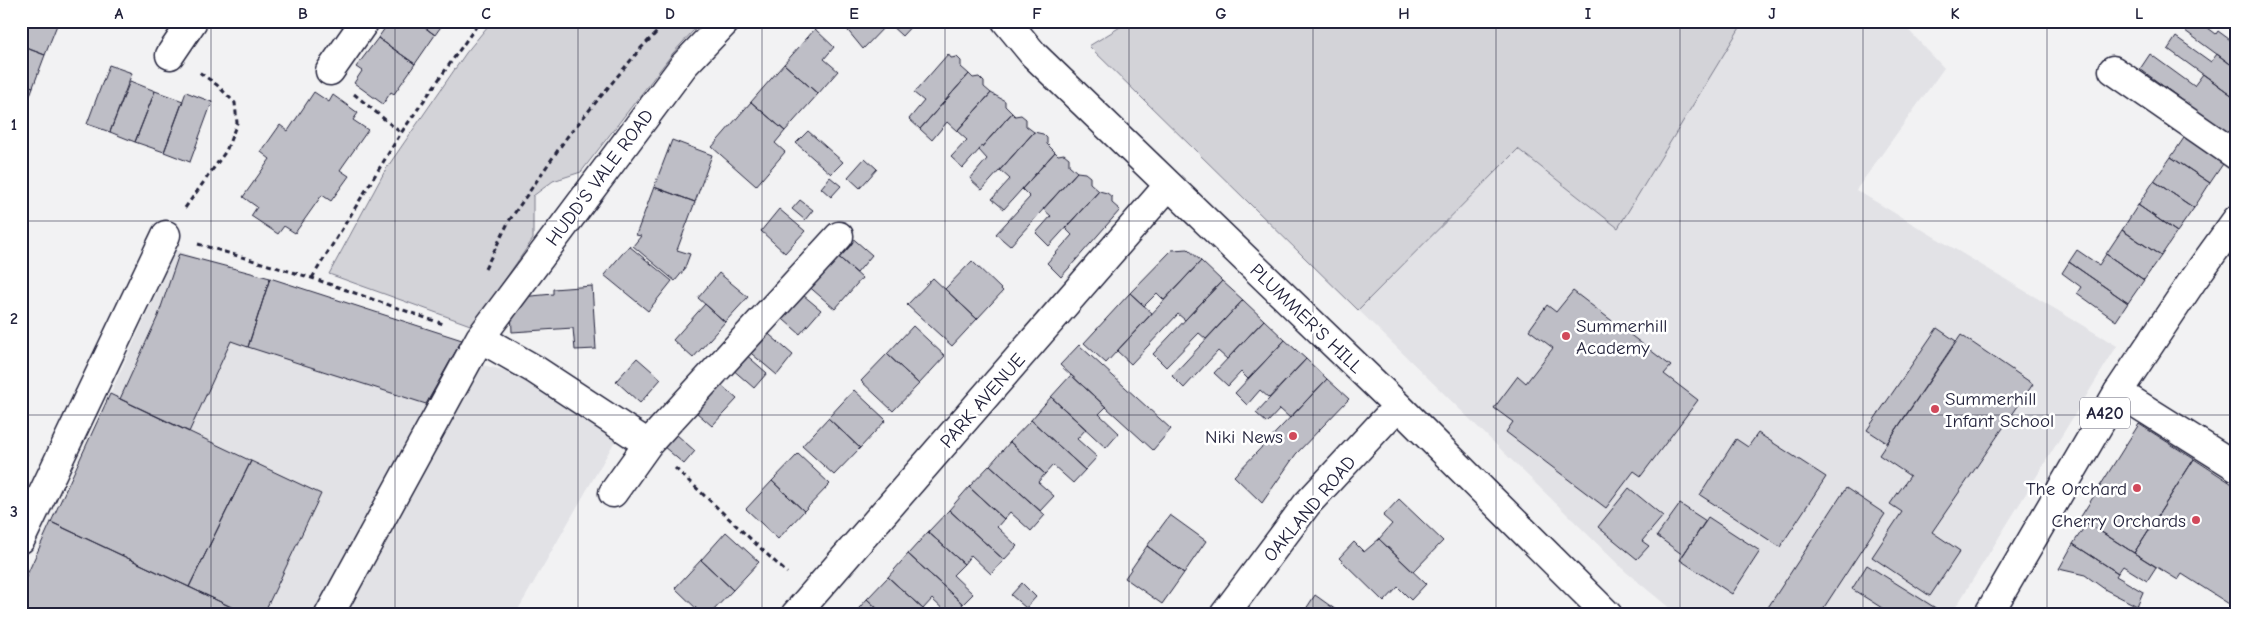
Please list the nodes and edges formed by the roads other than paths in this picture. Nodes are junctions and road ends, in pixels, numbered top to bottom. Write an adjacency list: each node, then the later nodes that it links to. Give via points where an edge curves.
1 (194, 21): 5 (street)
2 (365, 21): 7 (street)
3 (726, 21): 13 (street, HUDD'S VALE ROAD, via 684,65)
4 (1006, 21): 9 (street, PLUMMER'S HILL, via 1034,56)
5 (170, 55)
6 (2113, 70): 8 (street)
7 (330, 71)
8 (2237, 156)
9 (1168, 186): 15 (street, PLUMMER'S HILL); 20 (street, PARK AVENUE)
10 (2237, 219): 14 (street, A420)
11 (166, 235): 19 (street)
12 (839, 236): 16 (street)
13 (480, 338): 16 (street, via 534,368); 21 (street, HUDD'S VALE ROAD)
14 (2118, 392): 17 (street); 24 (street, A420)
15 (1398, 406): 22 (street, OAKLAND ROAD, via 1307,504); 23 (street, PLUMMER'S HILL)
16 (648, 444): 18 (street)
17 (2237, 468)
18 (613, 493)
19 (21, 539)
20 (803, 605)
21 (329, 615)
22 (1224, 615)
23 (1608, 615)
24 (1988, 615)

